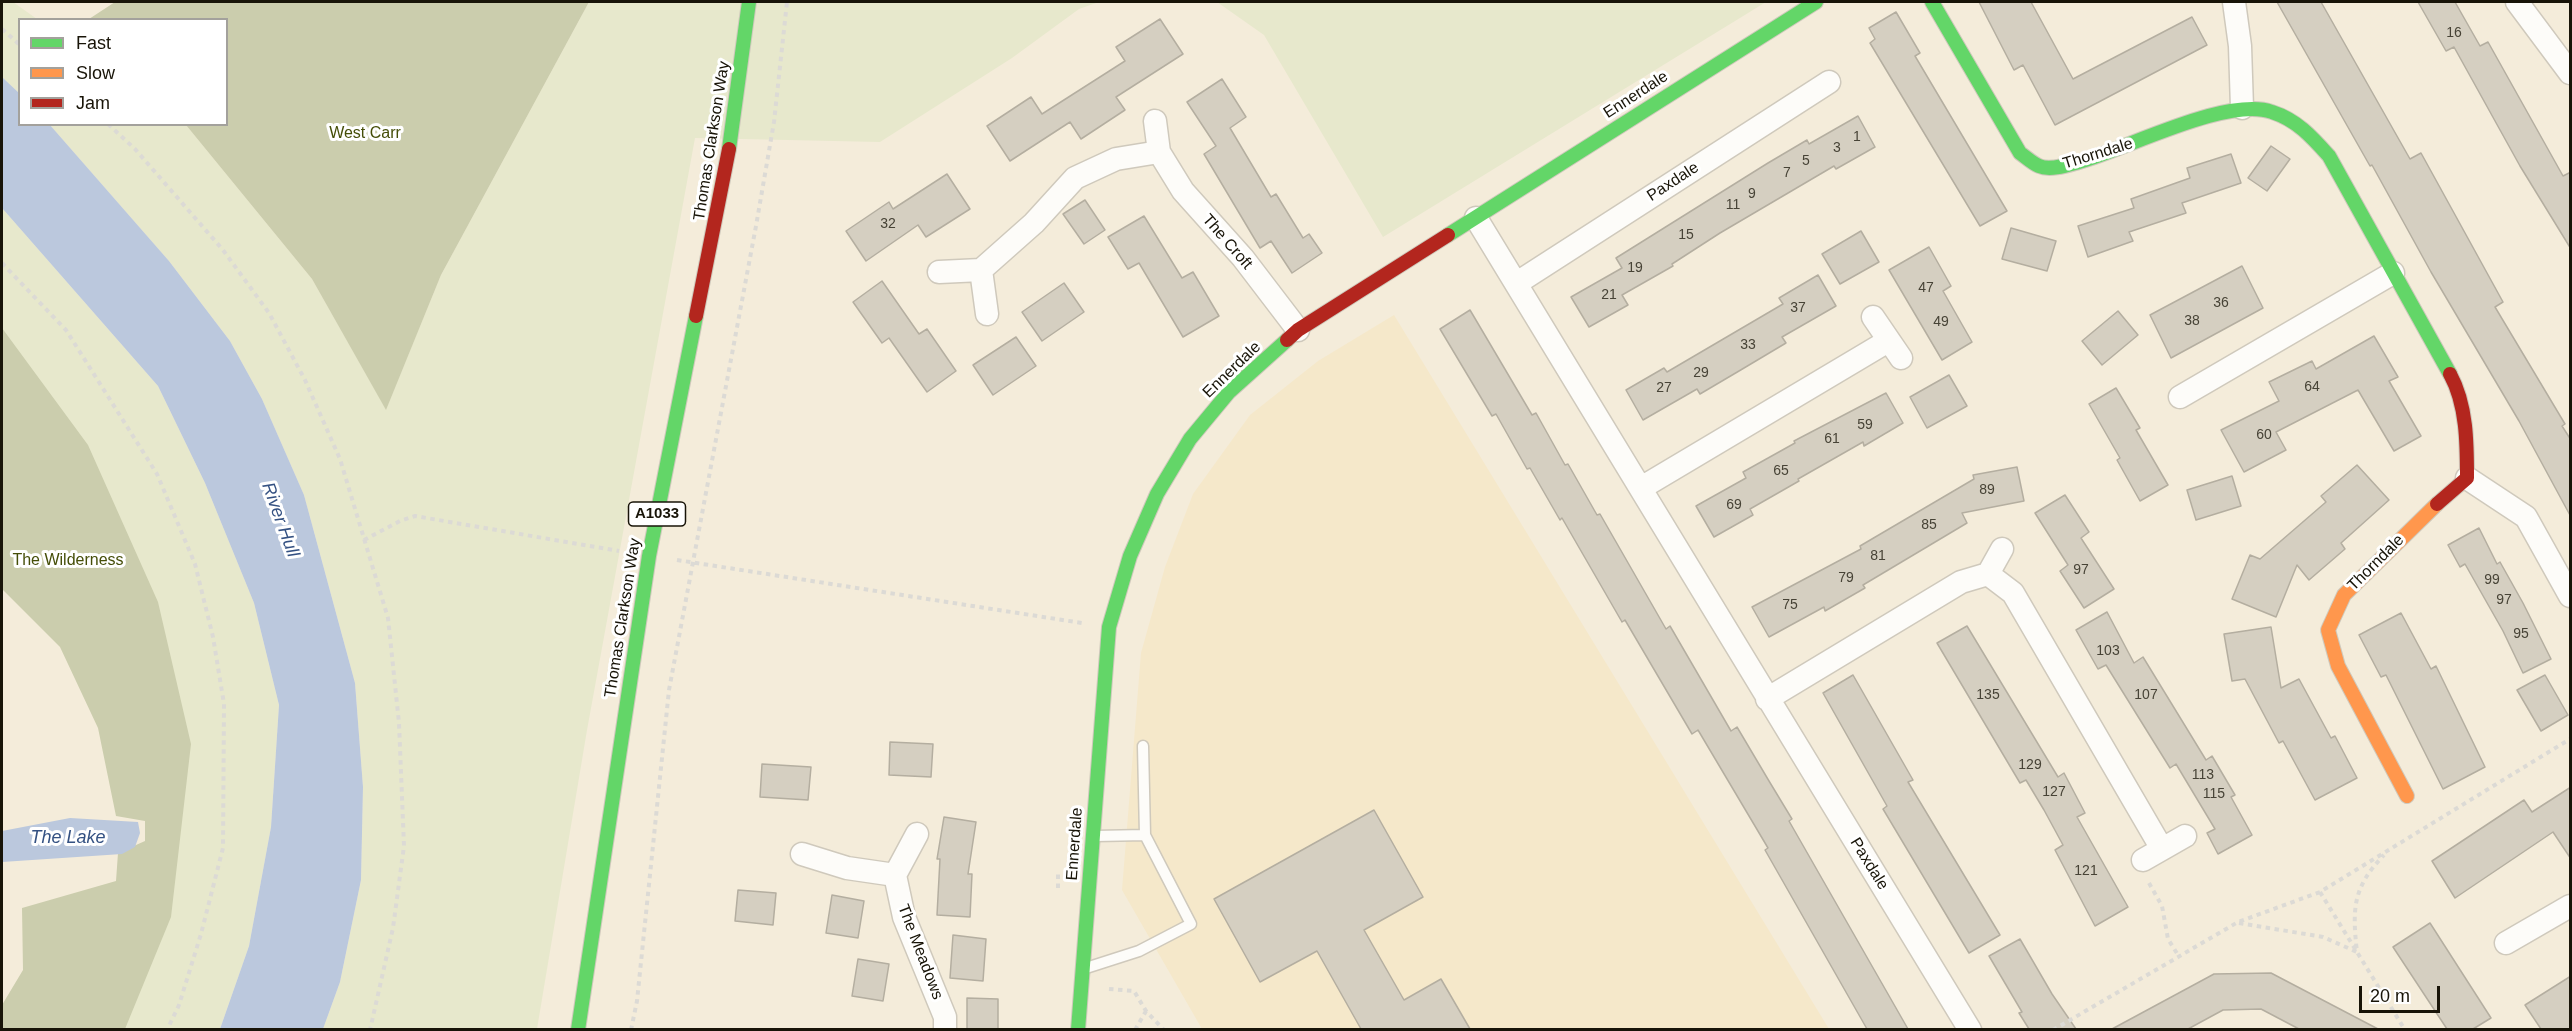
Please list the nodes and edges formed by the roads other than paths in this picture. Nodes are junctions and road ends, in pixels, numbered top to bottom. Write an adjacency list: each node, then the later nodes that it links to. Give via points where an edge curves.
1 (749, 2): 39 (main road, Thomas Clarkson Way / A1033, via 729,152 650,556)
2 (1816, 2): 11 (main road, Ennerdale)
3 (1932, 2): 8 (main road, Thorndale, via 2020,153 2040,167 2061,168)
4 (2234, 2): 8 (street)
5 (2517, 2): 6 (street)
6 (2571, 73)
7 (1829, 82): 15 (street, Paxdale)
8 (2242, 108): 14 (main road, Thorndale, via 2271,111 2303,127 2329,156)
9 (1155, 121): 10 (street, The Croft)
10 (1159, 152): 12 (street, via 1116,159 1075,178 1034,223); 18 (street, The Croft, via 1183,191 1243,258)
11 (1476, 218): 15 (street, Paxdale); 18 (main road, Ennerdale)
12 (981, 270): 13 (street); 16 (street)
13 (939, 272)
14 (2393, 273): 19 (street); 20 (main road, Thorndale, via 2459,391)
15 (1517, 283): 21 (street, Paxdale)
16 (987, 314)
17 (1873, 317): 21 (street, via 1894,349)
18 (1298, 330): 30 (main road, Ennerdale, via 1229,392 1190,439 1157,494 1130,556 1109,627)
19 (2180, 397)
20 (2467, 478): 24 (street, via 2526,517); 27 (main road, Thorndale, via 2344,595 2328,630 2338,666)
21 (1641, 488): 25 (street, Paxdale)
22 (2002, 549): 23 (street)
23 (1988, 574): 25 (street, via 1961,582); 32 (street, via 2013,593)
24 (2571, 596)
25 (1767, 699): 42 (street, Paxdale)
26 (1143, 746): 29 (lane)
27 (2407, 796)
28 (917, 834): 35 (street)
29 (1145, 835): 30 (lane); 38 (lane, via 1191,924 1139,951)
30 (1092, 836): 38 (main road, Ennerdale)
31 (2185, 836): 32 (street)
32 (2162, 849): 34 (street)
33 (802, 854): 35 (street, via 847,868)
34 (2143, 860)
35 (895, 875): 40 (street, The Meadows, via 904,916 945,1017)
36 (2571, 906): 37 (street)
37 (2506, 943)
38 (1083, 969): 41 (main road, Ennerdale)
39 (578, 1029)
40 (945, 1029)
41 (1078, 1029)
42 (1970, 1029)

